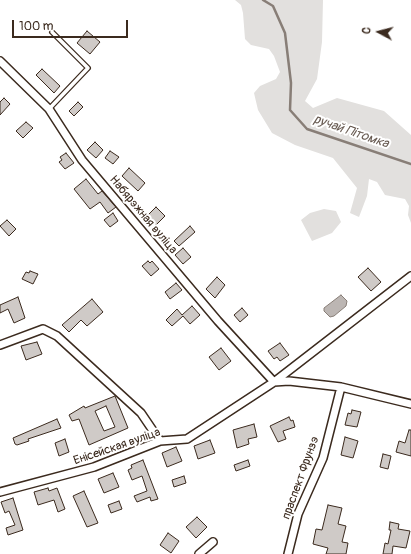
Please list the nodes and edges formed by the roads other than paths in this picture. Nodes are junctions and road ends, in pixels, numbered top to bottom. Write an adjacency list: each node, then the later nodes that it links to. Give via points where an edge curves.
1 (52, 32): 3 (lane, via 88,68)
2 (0, 60): 3 (street, Набярэжная вуліца)
3 (49, 109): 6 (street, Набярэжная вуліца, via 82,160 218,321)
4 (411, 276): 6 (street, Енісейская вуліца)
5 (0, 345): 9 (street, via 43,329 57,336 141,413)
6 (274, 382): 7 (street); 9 (street, Енісейская вуліца, via 187,439)
7 (341, 386): 8 (street); 13 (street, праспект Фрунзэ, via 323,458 298,514)
8 (411, 404)
9 (160, 441): 10 (street, Енісейская вуліца, via 94,468)
10 (0, 492)
11 (213, 542): 12 (street)
12 (199, 554)
13 (288, 554)

